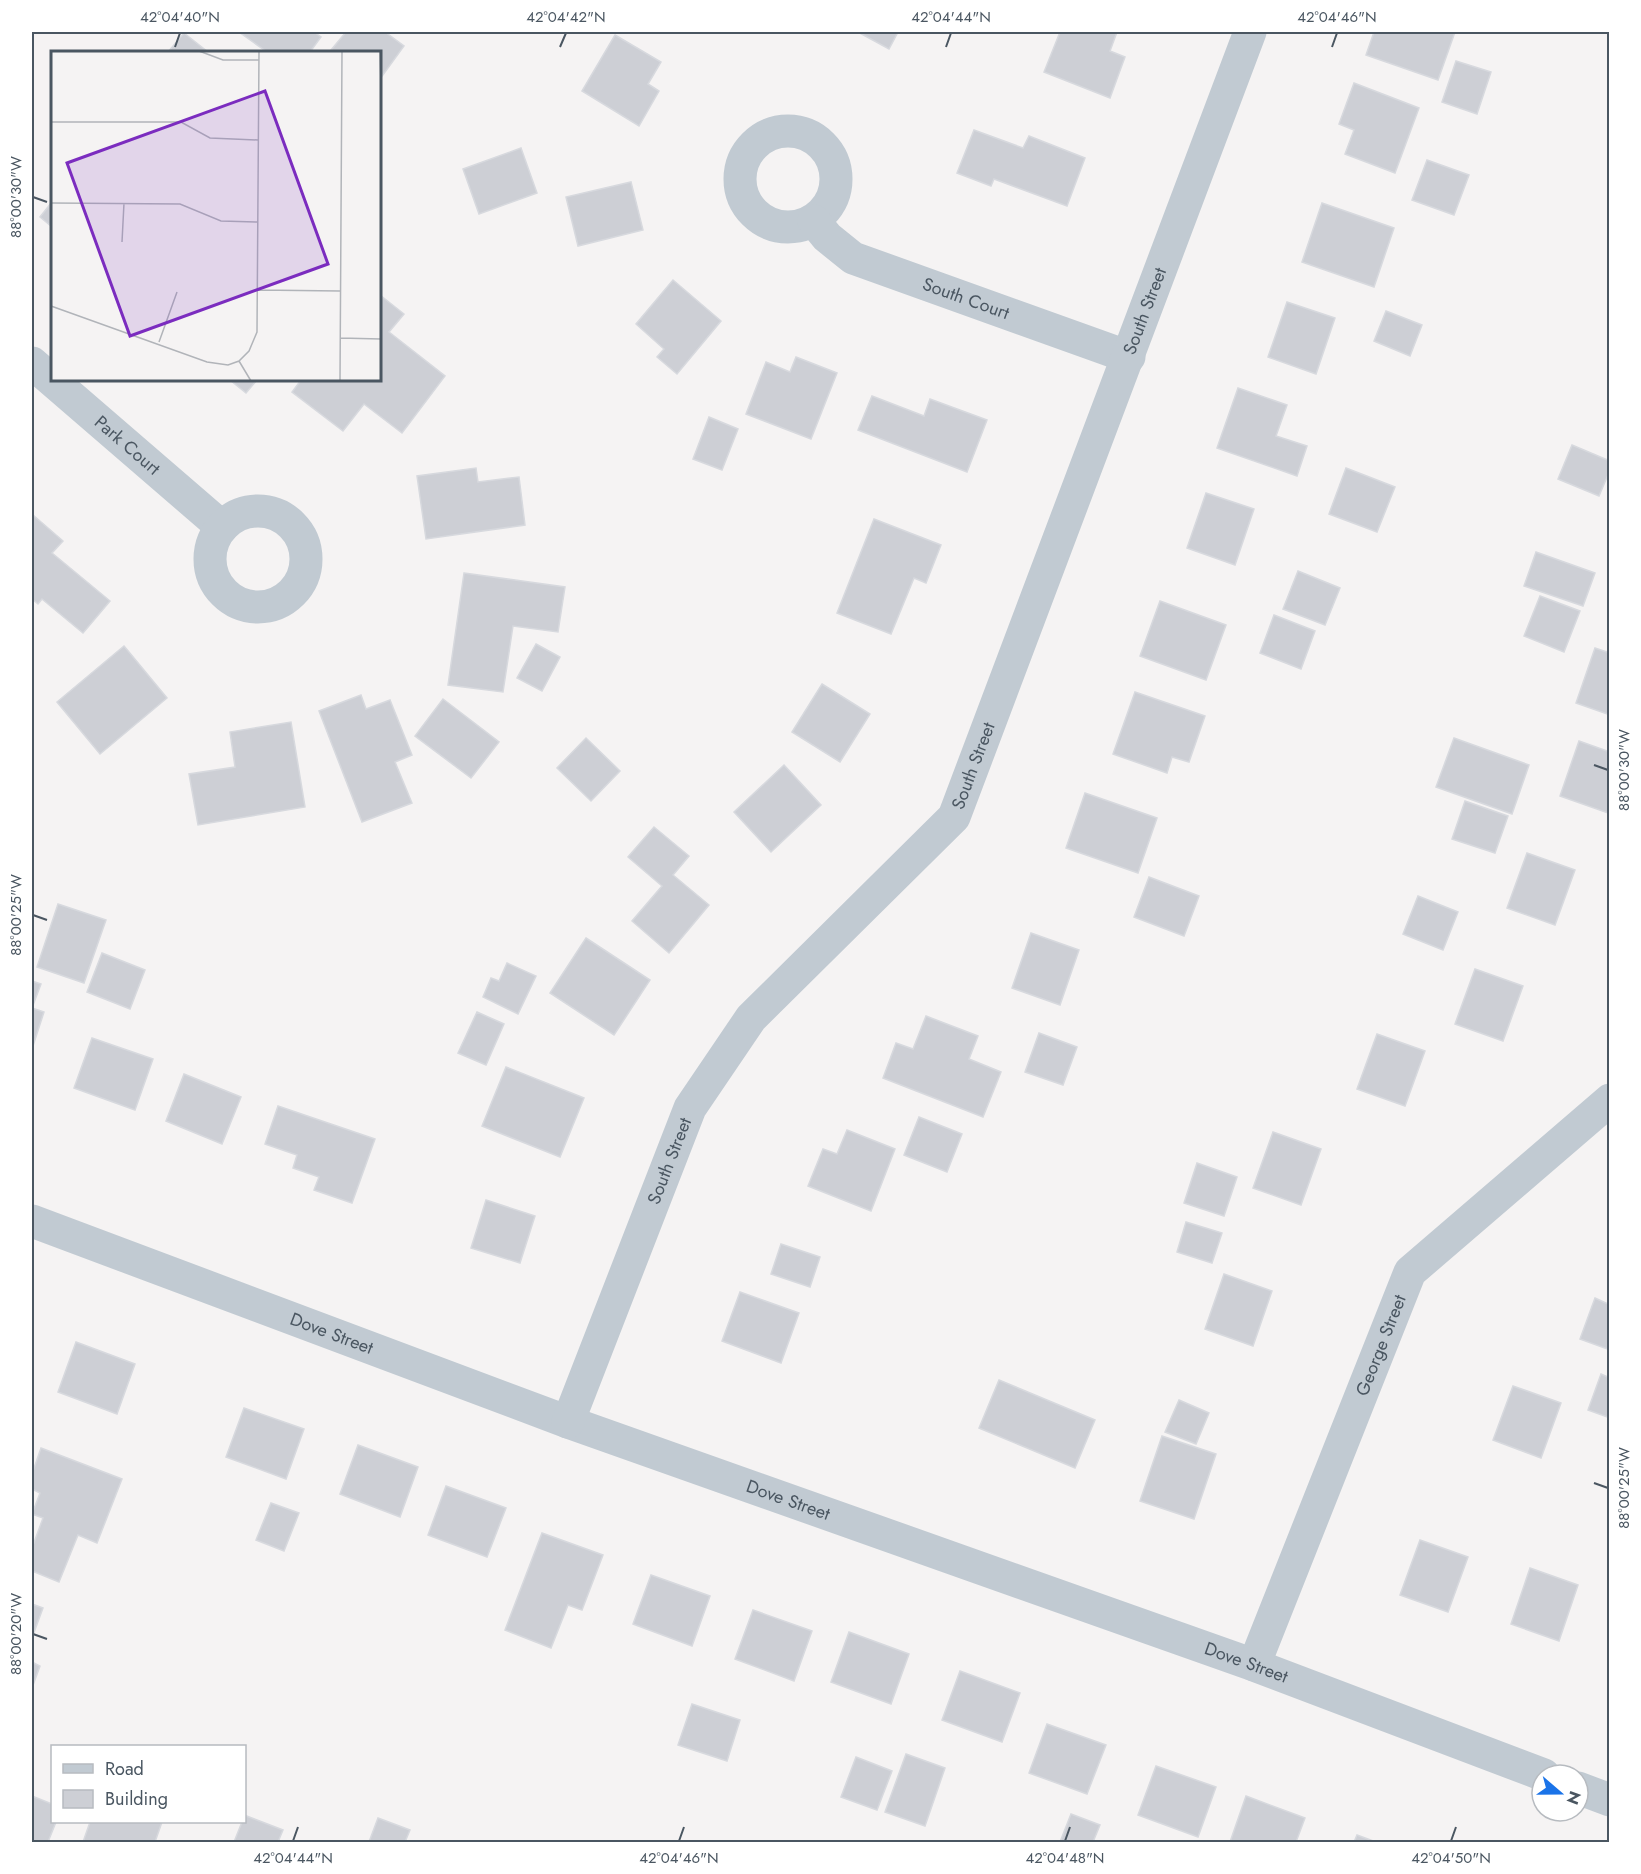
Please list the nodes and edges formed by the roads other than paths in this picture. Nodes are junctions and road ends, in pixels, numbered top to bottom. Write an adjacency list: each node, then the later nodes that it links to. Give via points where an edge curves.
1 (1250, 32): 3 (street, South Street)
2 (814, 220): 3 (street, South Court, via 827,237 853,258)
3 (1129, 357): 10 (street, South Street, via 954,817 752,1018 690,1108)
4 (32, 363): 5 (street, Park Court)
5 (51, 379)
6 (53, 381): 7 (street, Park Court)
7 (222, 527)
8 (1610, 1100): 11 (street, George Street, via 1410,1272)
9 (32, 1221): 10 (street, Dove Street)
10 (568, 1422): 11 (street, Dove Street)
11 (1254, 1665): 12 (street, Dove Street)
12 (1530, 1770)
13 (1590, 1792): 14 (street)
14 (1610, 1800)

